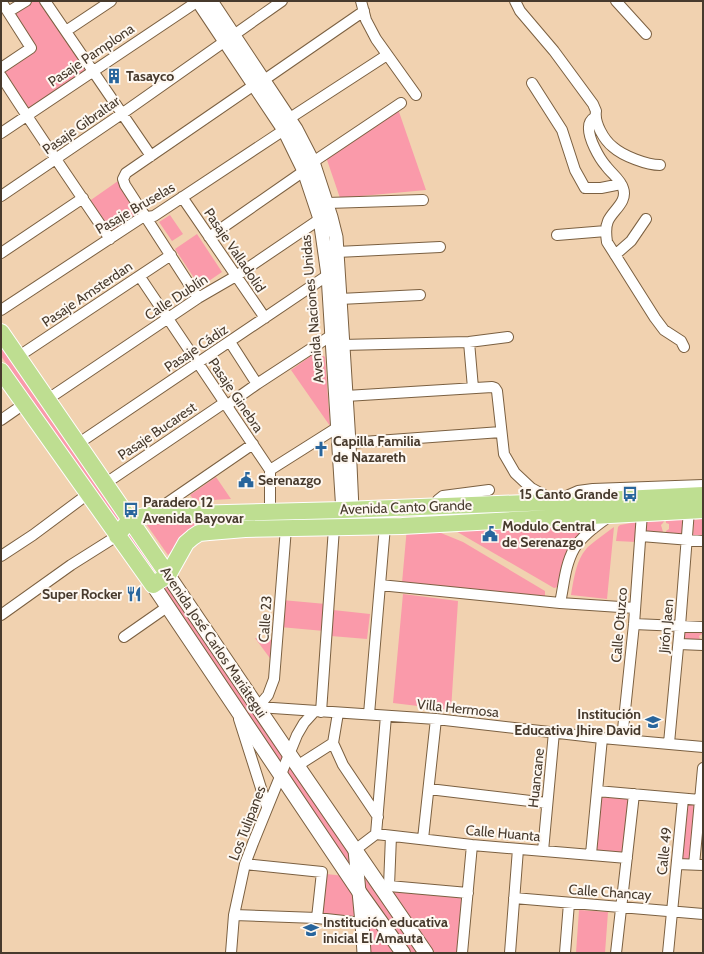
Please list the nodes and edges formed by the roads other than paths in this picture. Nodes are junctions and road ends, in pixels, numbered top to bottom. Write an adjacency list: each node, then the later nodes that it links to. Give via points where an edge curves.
1 (26, 1): 10 (street)
2 (45, 1): 11 (street)
3 (111, 1): 11 (street)
4 (198, 1): 13 (street, Avenida Naciones Unidas); 16 (street, Pasaje Pamplona)
5 (211, 1): 13 (street, Avenida Naciones Unidas)
6 (282, 1): 13 (street, Pasaje Gibraltar)
7 (515, 1): 24 (street, via 592,104 596,111)
8 (616, 1): 12 (street)
9 (362, 6): 14 (street, via 366,20); 18 (street)
10 (4, 8): 15 (street, via 31,48)
11 (66, 31): 16 (street)
12 (646, 34)
13 (229, 38): 18 (street, Avenida Naciones Unidas); 22 (street, Pasaje Gibraltar)
14 (387, 55): 20 (street); 25 (street)
15 (1, 68)
16 (94, 71): 22 (street); 23 (street, Pasaje Pamplona)
17 (1, 76): 23 (street)
18 (259, 82): 25 (street, Avenida Naciones Unidas); 26 (street, Avenida Naciones Unidas); 28 (street)
19 (532, 83): 32 (street, via 562,130 575,170 585,188)
20 (416, 94)
21 (401, 103): 31 (street)
22 (123, 113): 28 (street); 29 (street, Pasaje Gibraltar)
23 (26, 116): 27 (street, Pasaje Pamplona); 29 (street)
24 (595, 117): 30 (street, via 603,135 613,148 642,162); 32 (street, via 589,125 591,138 603,162)
25 (290, 118): 31 (street, Avenida Naciones Unidas)
26 (284, 130): 31 (street, Avenida Naciones Unidas); 34 (street, Pasaje Bruselas)
27 (1, 133)
28 (152, 156): 38 (street, via 126,173 123,179)
29 (57, 159): 33 (street, Pasaje Gibraltar); 35 (street)
30 (660, 165)
31 (309, 167): 37 (street, Avenida Naciones Unidas); 40 (street, Avenida Naciones Unidas); 43 (street)
32 (621, 184): 41 (street, via 624,198 609,220)
33 (1, 196)
34 (182, 197): 38 (street, Pasaje Bruselas); 43 (street, Pasaje Valladolid)
35 (83, 198): 44 (street); 47 (street)
36 (423, 200): 37 (street)
37 (327, 203): 46 (street, Avenida Naciones Unidas, via 336,237)
38 (147, 218): 44 (street, Pasaje Bruselas, via 142,218); 48 (street)
39 (646, 219): 49 (street, via 631,241)
40 (320, 220): 50 (street, Calle Dublín); 51 (street, Avenida Naciones Unidas)
41 (606, 231): 42 (street); 49 (street, via 607,242)
42 (557, 235)
43 (210, 237): 50 (street, Pasaje Valladolid)
44 (110, 239): 56 (street, Pasaje Bruselas)
45 (440, 247): 46 (street)
46 (337, 252): 55 (street, Avenida Naciones Unidas)
47 (1, 253)
48 (171, 255): 52 (street, Pasaje Amsterdan); 54 (street)
49 (615, 255): 64 (street, via 654,318)
50 (236, 276): 54 (street, Calle Dublín); 58 (street, Pasaje Valladolid)
51 (328, 276): 58 (street, Pasaje Cádiz); 60 (street, Avenida Naciones Unidas)
52 (140, 277): 57 (street, Pasaje Ginebra); 65 (street, Pasaje Amsterdan)
53 (420, 295): 55 (street)
54 (198, 298): 57 (street, Calle Dublín)
55 (340, 299): 60 (street, Avenida Naciones Unidas)
56 (1, 310)
57 (168, 318): 66 (street, Pasaje Ginebra); 71 (street, Calle Dublín)
58 (265, 318): 62 (street, Pasaje Cádiz)
59 (1, 332): 65 (main road, Avenida José Carlos Mariátegui)
60 (339, 338): 63 (street); 68 (street, Pasaje Bucarest); 70 (street, Avenida Naciones Unidas); 75 (street, Avenida Naciones Unidas)
61 (508, 338): 63 (street)
62 (230, 342): 66 (street, Pasaje Cádiz); 68 (street)
63 (469, 342): 69 (street)
64 (684, 346)
65 (19, 356): 71 (main road, Avenida José Carlos Mariátegui)
66 (197, 363): 73 (street, Pasaje Ginebra); 77 (street, Pasaje Cádiz)
67 (1, 371): 72 (main road, Avenida José Carlos Mariátegui)
68 (257, 384): 73 (street, Pasaje Bucarest)
69 (473, 388): 70 (street); 76 (street, via 495,388)
70 (346, 396): 78 (street, Avenida Naciones Unidas)
71 (48, 399): 77 (main road, Avenida José Carlos Mariátegui)
72 (24, 404): 74 (street); 84 (main road, Avenida José Carlos Mariátegui)
73 (225, 404): 79 (street, Pasaje Ginebra); 81 (street, Pasaje Bucarest)
74 (1, 420)
75 (338, 427): 80 (street); 88 (street, Avenida Naciones Unidas)
76 (501, 432): 78 (street); 86 (street, via 504,454 515,474 531,488)
77 (79, 443): 81 (main road, Avenida José Carlos Mariátegui)
78 (349, 443): 88 (street, Avenida Naciones Unidas)
79 (253, 444): 80 (street, Pasaje Ginebra); 92 (street)
80 (270, 470): 90 (street)
81 (106, 483): 94 (main road, Avenida José Carlos Mariátegui)
82 (703, 485): 86 (street, via 593,489)
83 (489, 490): 87 (street, via 443,496)
84 (88, 494): 98 (main road, Avenida José Carlos Mariátegui); 102 (street)
85 (703, 494): 86 (main road, Avenida Canto Grande)
86 (555, 501): 87 (main road, Avenida Canto Grande)
87 (436, 506): 88 (main road, Avenida Canto Grande)
88 (347, 509): 90 (main road, Avenida Canto Grande); 97 (street, Avenida Naciones Unidas)
89 (696, 510): 91 (main road, Avenida Canto Grande); 100 (street, Jirón Jaen)
90 (270, 512): 92 (main road, Avenida Canto Grande)
91 (642, 513): 93 (main road, Avenida Canto Grande); 99 (street, Calle Otuzco)
92 (150, 515): 94 (main road, Avenida Canto Grande)
93 (612, 515): 95 (main road, Avenida Canto Grande); 106 (street, via 594,528 575,548 565,577)
94 (130, 519): 98 (main road); 103 (main road, Avenida José Carlos Mariátegui)
95 (385, 526): 97 (main road, Avenida Canto Grande); 104 (street)
96 (286, 528): 97 (main road, Avenida Canto Grande); 103 (main road, Avenida Canto Grande, via 200,533 186,543); 116 (street, Calle 23, via 274,679 268,695)
97 (344, 528): 118 (street)
98 (117, 536): 105 (main road, Avenida José Carlos Mariátegui); 109 (street)
99 (641, 536): 100 (street); 108 (street, Calle Otuzco)
100 (688, 540): 101 (street); 111 (street, Jirón Jaen)
101 (703, 541)
102 (1, 556)
103 (168, 575): 105 (main road, Avenida Canto Grande); 116 (main road, Avenida José Carlos Mariátegui)
104 (380, 585): 106 (street); 120 (street)
105 (153, 586): 107 (main road, Avenida José Carlos Mariátegui)
106 (560, 603): 108 (street)
107 (167, 607): 113 (street); 117 (main road, Avenida José Carlos Mariátegui)
108 (635, 608): 110 (street, Calle Otuzco)
109 (1, 615)
110 (634, 624): 111 (street); 125 (street, Calle Otuzco)
111 (680, 626): 112 (street); 114 (street, Jirón Jaen)
112 (703, 627)
113 (124, 637)
114 (679, 644): 115 (street); 127 (street, Jirón Jaen)
115 (703, 645)
116 (258, 707): 118 (street, Villa Hermosa); 129 (main road, Avenida José Carlos Mariátegui)
117 (236, 708): 131 (main road, Avenida José Carlos Mariátegui); 138 (street)
118 (317, 712): 119 (street, Villa Hermosa); 129 (street, Los Tulipanes, via 304,723 297,735)
119 (338, 713): 120 (street, Villa Hermosa); 126 (street)
120 (369, 714): 121 (street, Villa Hermosa)
121 (386, 716): 122 (street, Villa Hermosa); 139 (street)
122 (436, 720): 123 (street, Villa Hermosa); 132 (street)
123 (554, 732): 124 (street, Villa Hermosa); 137 (street, Huancane)
124 (602, 738): 125 (street, Villa Hermosa); 133 (street)
125 (622, 740): 127 (street, Villa Hermosa)
126 (333, 743): 129 (street); 139 (street, via 342,765)
127 (669, 743): 128 (street, Villa Hermosa)
128 (703, 747)
129 (293, 760): 131 (street, Los Tulipanes); 146 (main road, Avenida José Carlos Mariátegui)
130 (703, 768): 136 (street)
131 (281, 776): 138 (street, Los Tulipanes); 154 (main road, Avenida José Carlos Mariátegui)
132 (429, 789): 137 (street); 143 (street)
133 (597, 791): 134 (street); 148 (street)
134 (634, 794): 135 (street); 149 (street)
135 (683, 799): 136 (street); 151 (street, Calle 49)
136 (700, 800): 140 (street)
137 (547, 803): 147 (street, Huancane)
138 (267, 807): 150 (street, Los Tulipanes)
139 (378, 817): 141 (street)
140 (701, 818): 152 (street)
141 (376, 834): 142 (street, Calle Huanta); 146 (street)
142 (391, 836): 143 (street, Calle Huanta); 153 (street)
143 (423, 839): 144 (street, Calle Huanta)
144 (472, 845): 145 (street, Calle Huanta); 155 (street)
145 (518, 849): 147 (street, Calle Huanta); 156 (street)
146 (355, 850): 153 (main road, Avenida José Carlos Mariátegui); 154 (street)
147 (543, 851): 148 (street, Calle Huanta)
148 (590, 854): 149 (street, Calle Huanta)
149 (627, 858): 158 (street)
150 (245, 864): 161 (street, Los Tulipanes); 162 (street, via 322,872)
151 (677, 864): 152 (street); 159 (street, Calle 49)
152 (699, 865)
153 (385, 888): 155 (street); 167 (main road, Avenida José Carlos Mariátegui)
154 (360, 893): 163 (street); 166 (main road, Avenida José Carlos Mariátegui)
155 (468, 893): 168 (street)
156 (514, 898): 157 (street, Calle Chancay); 169 (street)
157 (570, 903): 158 (street, Calle Chancay); 170 (street)
158 (621, 907): 159 (street, Calle Chancay); 171 (street)
159 (671, 910): 160 (street, Calle Chancay); 172 (street, Calle 49)
160 (703, 914)
161 (234, 915): 162 (street); 164 (street, Los Tulipanes)
162 (317, 918): 163 (street)
163 (362, 923): 165 (street)
164 (231, 953)
165 (364, 953)
166 (403, 953)
167 (426, 953)
168 (462, 953)
169 (510, 953)
170 (565, 953)
171 (616, 953)
172 (668, 953)

